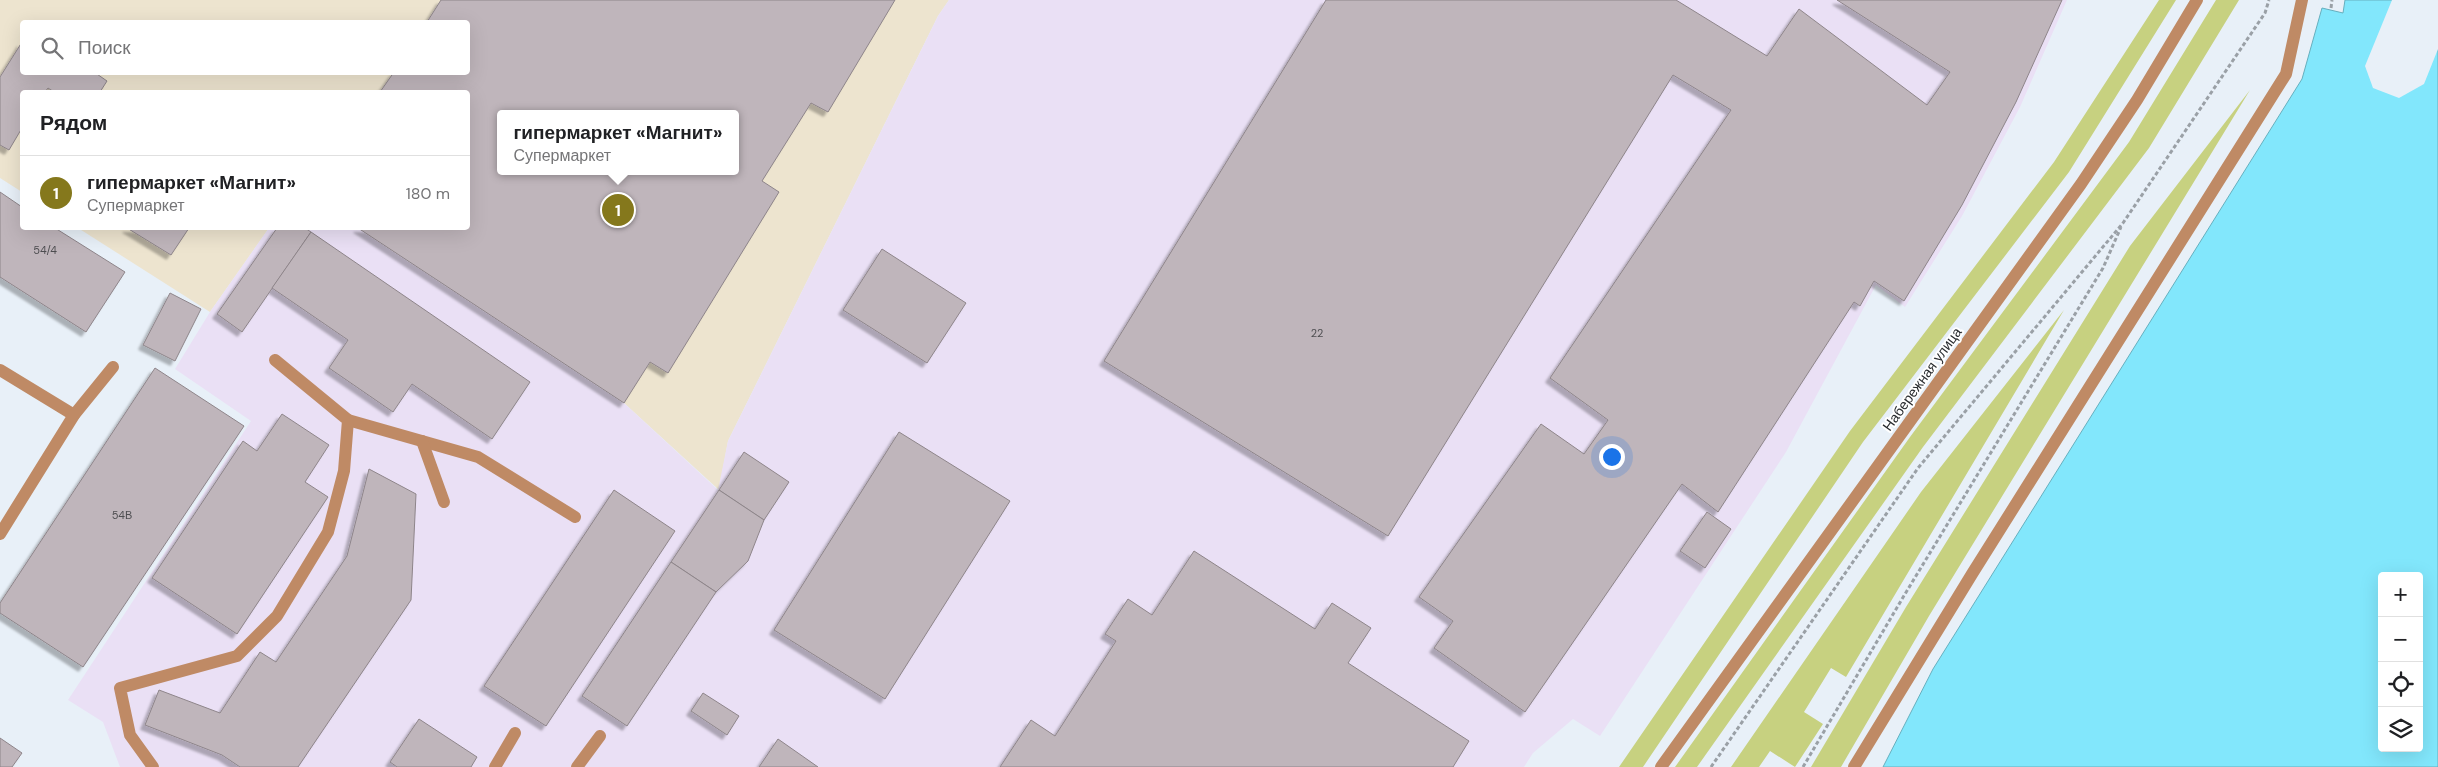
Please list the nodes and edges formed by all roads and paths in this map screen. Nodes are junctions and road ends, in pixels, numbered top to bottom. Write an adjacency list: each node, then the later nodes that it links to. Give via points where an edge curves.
1 (2196, 0): 21 (street, Набережная улица, via 2137,100 2081,184)
2 (2269, 0): 6 (path, via 2265,13)
3 (2302, 0): 24 (street, via 2286,74)
4 (2332, 0): 5 (path)
5 (2331, 8)
6 (2123, 223): 22 (path, via 1918,468); 23 (path, via 2103,268)
7 (275, 360): 11 (street)
8 (112, 367): 10 (street)
9 (0, 370): 10 (street)
10 (74, 415): 15 (street)
11 (348, 420): 12 (street); 18 (street, via 344,471 328,532 277,616 237,656 120,688 130,735)
12 (422, 441): 13 (street); 14 (street, via 478,457)
13 (444, 502)
14 (575, 517)
15 (0, 534)
16 (514, 733): 19 (street)
17 (600, 736): 20 (street)
18 (153, 767)
19 (495, 767)
20 (577, 767)
21 (1661, 767)
22 (1711, 767)
23 (1803, 767)
24 (1854, 767)

